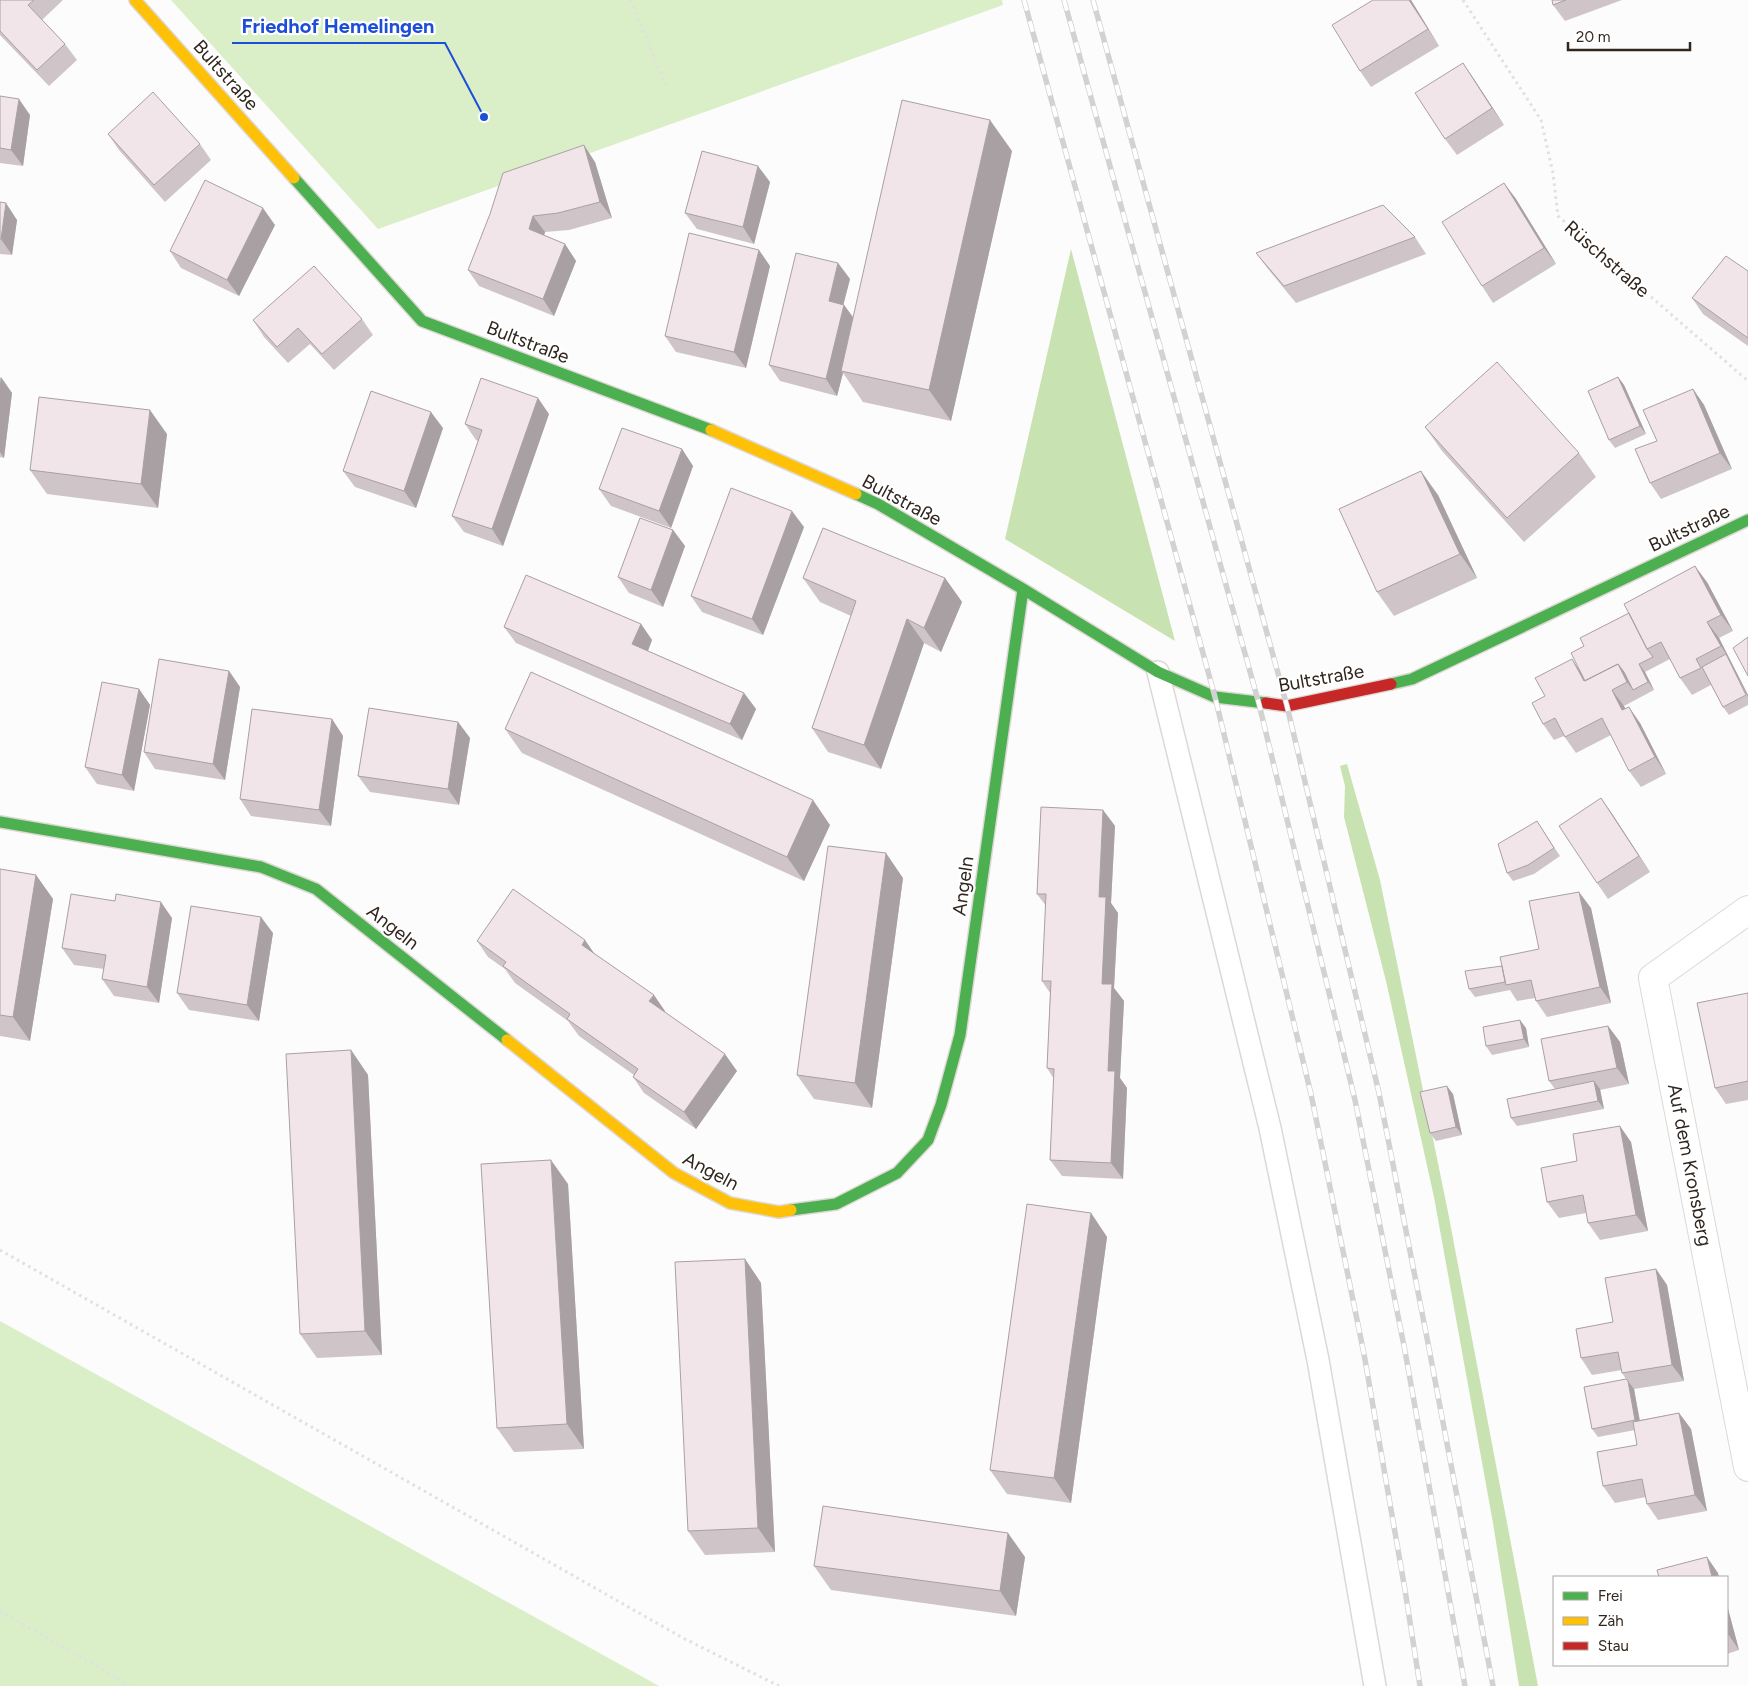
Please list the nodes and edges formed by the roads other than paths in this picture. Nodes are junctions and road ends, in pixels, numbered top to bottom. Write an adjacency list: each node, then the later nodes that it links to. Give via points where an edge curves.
1 (135, 0): 3 (street, Bultstraße, via 422,320 728,436 878,504)
2 (1748, 520): 4 (street, Bultstraße, via 1412,679 1287,706 1215,697)
3 (1023, 589): 4 (street, Bultstraße); 5 (street, Angeln, via 960,1035 941,1105 928,1140 897,1173 836,1204 779,1212 730,1203 674,1172 316,889 261,867)
4 (1158, 672): 8 (lane, via 1270,1128 1318,1360)
5 (0, 822)
6 (1748, 910): 7 (street, Auf dem Kronsberg, via 1653,978)
7 (1748, 1467)
8 (1375, 1686)

